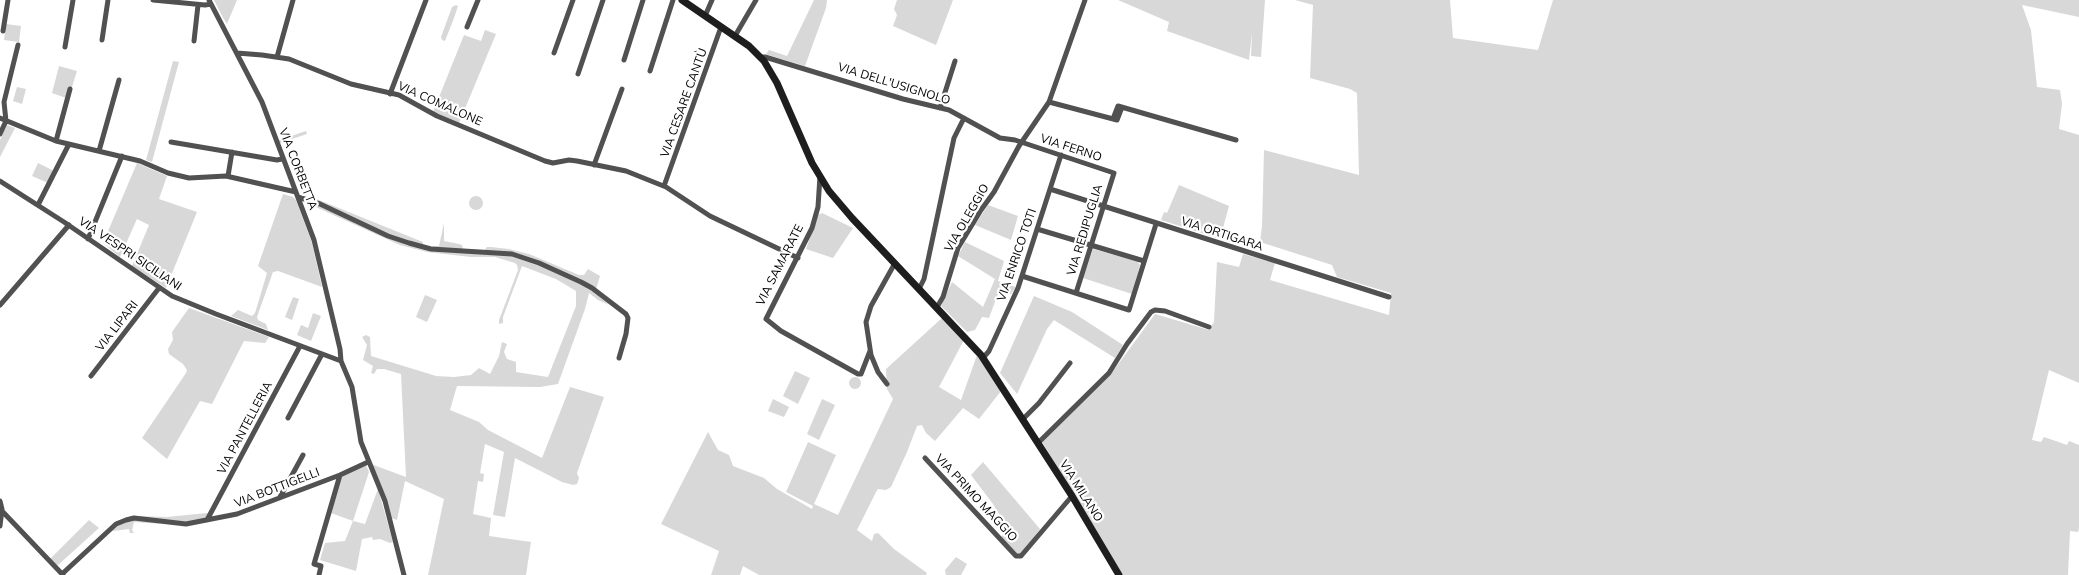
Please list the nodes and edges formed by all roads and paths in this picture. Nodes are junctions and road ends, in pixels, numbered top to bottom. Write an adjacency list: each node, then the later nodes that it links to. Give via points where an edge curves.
1 (8, 0): 21 (street)
2 (73, 0): 26 (street)
3 (108, 0): 23 (street)
4 (154, 0): 17 (street)
5 (293, 0): 29 (street)
6 (426, 0): 38 (street)
7 (478, 0): 19 (street)
8 (573, 0): 28 (street)
9 (603, 0): 34 (street)
10 (643, 0): 31 (street)
11 (673, 0): 33 (street)
12 (682, 0): 18 (street)
13 (712, 0): 18 (street)
14 (756, 0): 22 (street)
15 (1085, 0): 39 (street)
16 (210, 2): 17 (street); 27 (street, VIA CORBETTA)
17 (198, 5): 24 (street)
18 (706, 16): 20 (street)
19 (467, 26)
20 (722, 27): 22 (street); 60 (street, VIA CESARE CANTÙ)
21 (2, 31)
22 (735, 36): 30 (street)
23 (102, 40)
24 (194, 41)
25 (18, 45): 43 (street, via 4,102)
26 (65, 47)
27 (237, 53): 29 (street, VIA COMALONE); 54 (street, VIA CORBETTA, via 262,102)
28 (554, 53)
29 (276, 57): 38 (street, VIA COMALONE, via 351,84)
30 (760, 57): 40 (street, VIA DELL'USIGNOLO); 58 (street, via 777,83)
31 (624, 60)
32 (955, 61): 40 (street)
33 (650, 71)
34 (578, 74)
35 (119, 80): 50 (street)
36 (70, 89): 46 (street)
37 (622, 89): 55 (street)
38 (390, 94): 55 (street, VIA COMALONE, via 399,95 437,116 545,161)
39 (1049, 102): 45 (street, via 1113,119 1118,106); 48 (street)
40 (940, 108): 42 (street, VIA DELL'USIGNOLO)
41 (0, 118): 43 (street)
42 (964, 118): 48 (street, VIA DELL'USIGNOLO, via 1000,138); 75 (street, via 955,136 924,279)
43 (6, 121): 44 (street); 46 (street)
44 (0, 134)
45 (1236, 140)
46 (56, 141): 49 (street)
47 (170, 142): 51 (street)
48 (1022, 142): 52 (street, VIA FERNO); 79 (street, VIA OLEGGIO, via 958,248)
49 (69, 144): 50 (street); 63 (street)
50 (99, 151): 53 (street)
51 (232, 152): 54 (street); 57 (street)
52 (1061, 155): 56 (street, VIA FERNO); 61 (street, VIA ENRICO TOTI)
53 (122, 156): 57 (street, via 190,179); 68 (street)
54 (282, 159): 62 (street, VIA CORBETTA)
55 (594, 164): 60 (street, VIA COMALONE, via 626,170)
56 (1114, 173): 64 (street, VIA REDIPUGLIA)
57 (228, 176): 62 (street)
58 (820, 176): 70 (street, VIA SAMARATE, via 817,212); 72 (street, via 843,209)
59 (0, 181): 63 (street, VIA VESPRI SICILIANI)
60 (664, 186): 70 (street, VIA COMALONE, via 710,216)
61 (1050, 189): 64 (street, VIA ORTIGARA); 67 (street, VIA ENRICO TOTI)
62 (297, 195): 84 (street, VIA CORBETTA, via 314,240); 85 (street, via 409,243 431,249 512,254 581,282 628,318)
63 (38, 205): 66 (street, VIA VESPRI SICILIANI)
64 (1104, 207): 65 (street, VIA ORTIGARA); 69 (street, VIA REDIPUGLIA)
65 (1156, 224): 71 (street); 77 (street, VIA ORTIGARA)
66 (69, 225): 68 (street, VIA VESPRI SICILIANI); 78 (street)
67 (1037, 229): 69 (street); 73 (street, VIA ENRICO TOTI)
68 (88, 238): 74 (street, VIA VESPRI SICILIANI)
69 (1091, 246): 71 (street); 76 (street, VIA REDIPUGLIA)
70 (798, 258): 82 (street, VIA SAMARATE, via 766,317 767,321 858,374 861,374)
71 (1144, 261): 76 (street, via 1129,310)
72 (894, 263): 75 (street); 82 (street, via 867,316)
73 (1022, 276): 76 (street); 86 (street, VIA ENRICO TOTI)
74 (159, 288): 81 (street, VIA VESPRI SICILIANI, via 191,304); 88 (street, VIA LIPARI)
75 (919, 289): 79 (street)
76 (1076, 294)
77 (1389, 297)
78 (0, 306)
79 (937, 307): 86 (street, VIA MILANO)
80 (1209, 327): 92 (street, via 1158,310 1151,312 1106,376)
81 (300, 346): 83 (street, VIA VESPRI SICILIANI); 101 (street, VIA PANTELLERIA)
82 (870, 352): 89 (street)
83 (322, 354): 84 (street, VIA VESPRI SICILIANI); 90 (street)
84 (341, 358): 95 (street, VIA CORBETTA, via 353,391 360,438)
85 (619, 358)
86 (983, 358): 91 (street, VIA MILANO)
87 (1070, 363): 91 (street)
88 (90, 376)
89 (886, 384)
90 (288, 418)
91 (1022, 419): 92 (street, VIA MILANO)
92 (1038, 442): 97 (street, VIA MILANO)
93 (303, 454): 98 (street)
94 (925, 458): 97 (street, VIA PRIMO MAGGIO, via 1016,556 1021,556)
95 (368, 462): 96 (street, VIA BOTTIGELLI); 105 (street, via 385,502)
96 (340, 475): 98 (street, VIA BOTTIGELLI); 104 (street, via 314,564 321,566)
97 (1072, 496): 106 (street, VIA MILANO)
98 (280, 497): 101 (street, VIA BOTTIGELLI, via 237,514)
99 (0, 501): 100 (street)
100 (2, 511): 102 (street); 103 (street)
101 (207, 520): 103 (street, VIA BOTTIGELLI, via 186,524 134,518 126,520 116,524)
102 (0, 526)
103 (62, 574)
104 (319, 575)
105 (404, 575)
106 (1119, 575)

